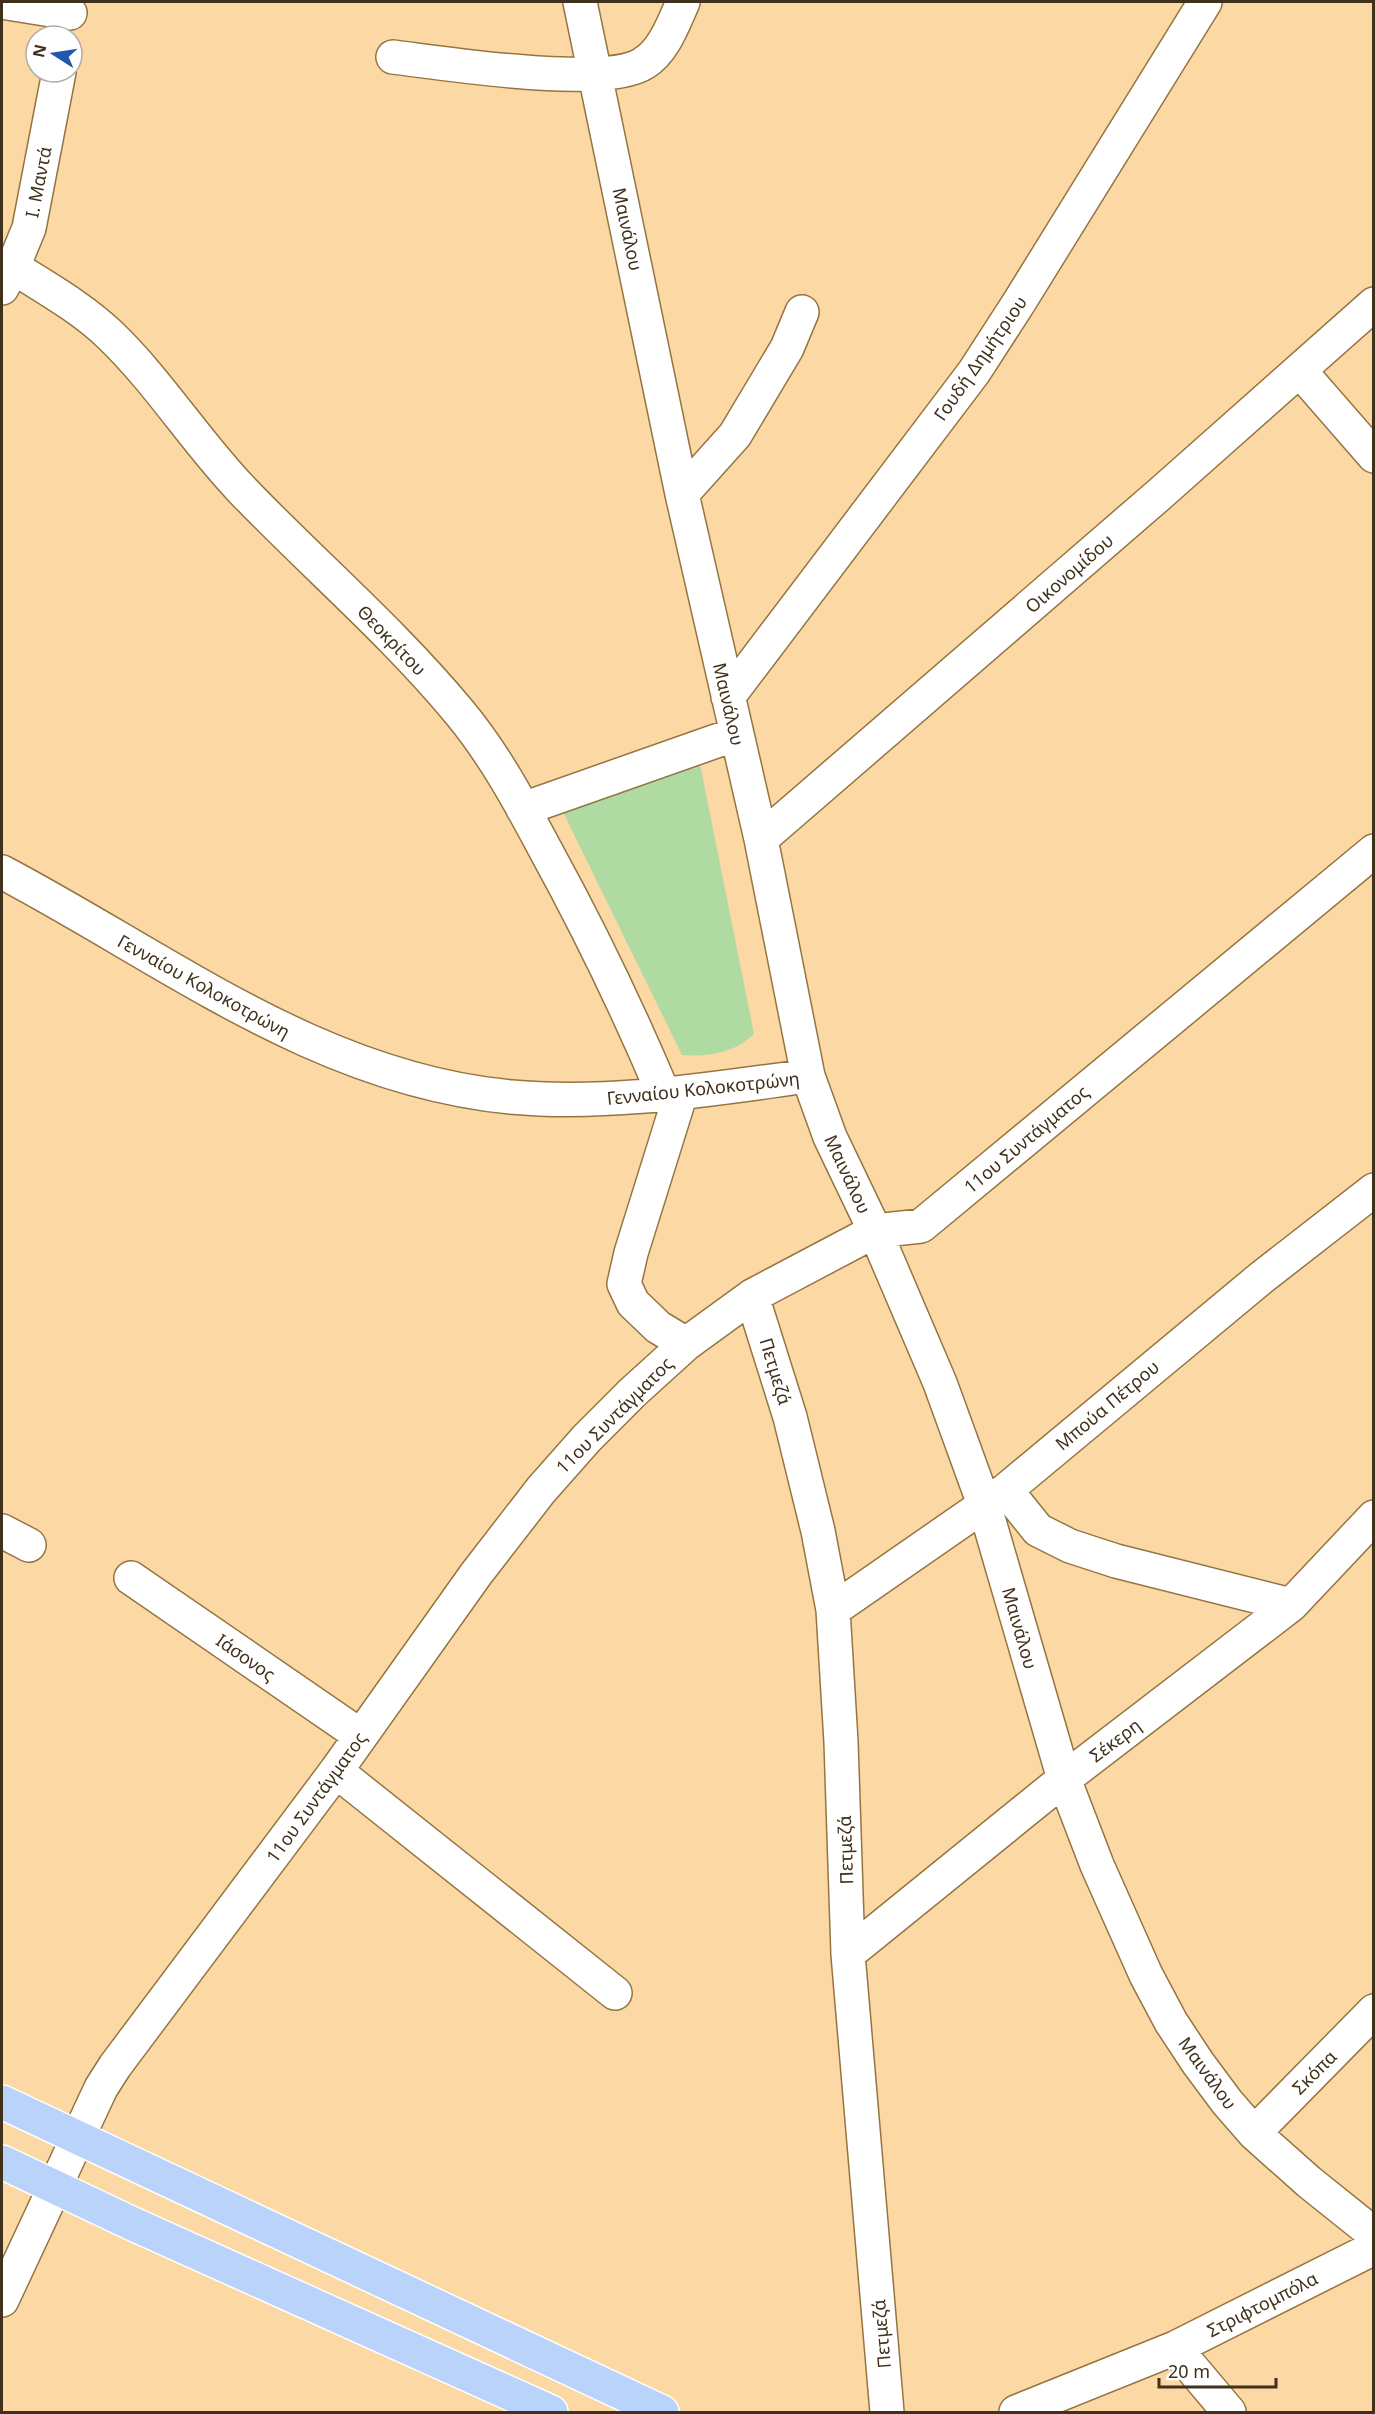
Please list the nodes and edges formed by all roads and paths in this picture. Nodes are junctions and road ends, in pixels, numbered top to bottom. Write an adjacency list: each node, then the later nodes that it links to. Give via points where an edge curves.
1 (2, 2): 5 (street)
2 (580, 2): 7 (street, Μαινάλου)
3 (683, 2): 7 (street, via 667,36 646,62 629,69)
4 (1205, 2): 15 (street, Γουδή Δημήτριου, via 974,372)
5 (69, 17)
6 (393, 57): 7 (street, via 502,70)
7 (596, 73): 14 (street, Μαινάλου)
8 (57, 84): 9 (street, Ι. Μαντά, via 29,228)
9 (7, 277): 17 (street, Θεοκρίτου, via 87,315 118,343 239,488 460,713)
10 (1374, 304): 12 (street, Οικονομίδου)
11 (802, 312): 14 (street, via 787,348 735,435)
12 (1300, 371): 13 (street); 18 (street, Οικονομίδου)
13 (1374, 456)
14 (682, 494): 15 (street, Μαινάλου)
15 (728, 697): 16 (street, Μαινάλου)
16 (736, 734): 17 (street); 18 (street, Μαινάλου)
17 (523, 809): 22 (street, Θεοκρίτου)
18 (761, 839): 21 (street, Μαινάλου)
19 (1374, 851): 24 (street, 11ου Συντάγματος, via 921,1226)
20 (2, 872): 22 (street, Γενναίου Κολοκοτρώνη, via 270,1025 392,1073 510,1097 594,1099)
21 (808, 1076): 22 (street, Γενναίου Κολοκοτρώνη); 24 (street, Μαινάλου, via 830,1137)
22 (673, 1094): 26 (street, via 624,1284 633,1303 658,1327)
23 (1374, 1190): 27 (street, Μπούα Πέτρου)
24 (875, 1231): 25 (street, 11ου Συντάγματος); 27 (street, Μαινάλου, via 940,1383)
25 (752, 1296): 26 (street, 11ου Συντάγματος); 31 (street, Πετμεζά, via 790,1418 818,1531)
26 (687, 1344): 32 (street, 11ου Συντάγματος, via 587,1438 541,1490)
27 (995, 1497): 30 (street, via 1038,1530 1070,1546); 31 (street, Μπούα Πέτρου); 34 (street, Μαινάλου)
28 (1374, 1517): 30 (street, Σέκερη)
29 (131, 1578): 32 (street, Ιάσονος)
30 (1291, 1605): 34 (street, Σέκερη)
31 (832, 1610): 35 (street, Πετμεζά)
32 (361, 1736): 33 (street, 11ου Συντάγματος)
33 (336, 1772): 36 (street); 40 (street, 11ου Συντάγματος, via 115,2066)
34 (1064, 1779): 35 (street, Σέκερη); 39 (street, Μαινάλου, via 1146,1975 1198,2063)
35 (848, 1954): 49 (street, Πετμεζά)
36 (615, 1993)
37 (1374, 2011): 39 (street, Σκόπα)
38 (2, 2102): 40 (main road)
39 (1254, 2133): 43 (street, Μαινάλου)
40 (78, 2137): 42 (street, 11ου Συντάγματος); 48 (main road)
41 (2, 2162): 42 (main road)
42 (55, 2186): 45 (street, 11ου Συντάγματος); 47 (main road)
43 (1374, 2234)
44 (1374, 2248): 46 (street, Στριφτομπόλα)
45 (2, 2300)
46 (1175, 2348): 50 (street, Στριφτομπόλα); 51 (street)
47 (551, 2412)
48 (662, 2412)
49 (887, 2412)
50 (1016, 2412)
51 (1229, 2412)

